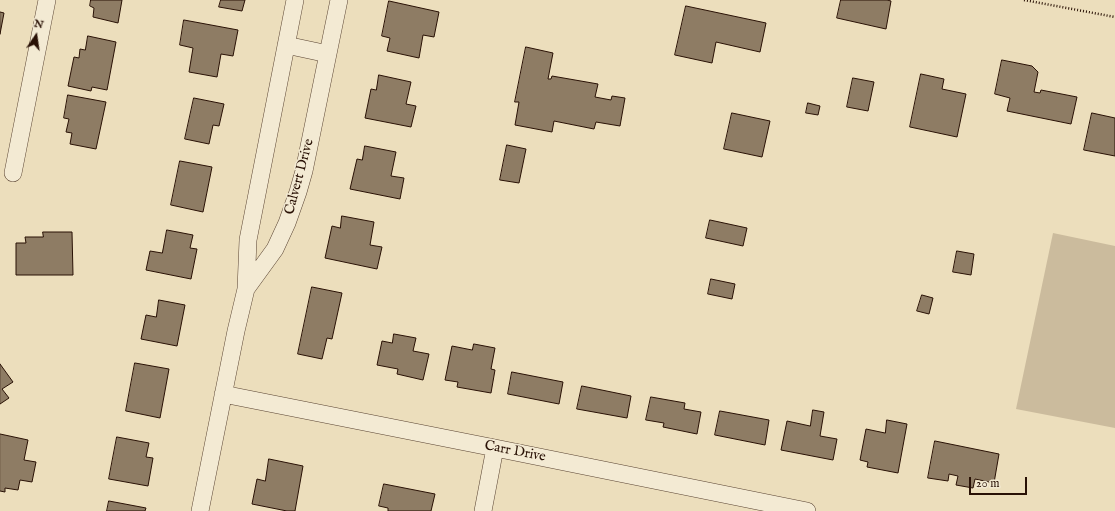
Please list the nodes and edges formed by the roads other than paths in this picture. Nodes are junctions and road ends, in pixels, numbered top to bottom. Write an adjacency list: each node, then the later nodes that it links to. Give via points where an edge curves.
1 (47, 0): 6 (street)
2 (295, 0): 4 (street, Calvert Drive)
3 (339, 0): 5 (street, Calvert Drive)
4 (286, 45): 5 (street); 7 (street, Calvert Drive, via 248,240)
5 (328, 54): 7 (street, Calvert Drive, via 298,192 275,249)
6 (13, 173)
7 (246, 289): 8 (street, Calvert Drive)
8 (223, 394): 9 (street, Carr Drive); 11 (street, Calvert Drive)
9 (494, 448): 10 (street, Carr Drive); 12 (street)
10 (766, 507): 13 (street, Carr Drive)
11 (200, 511)
12 (483, 511)
13 (808, 511)

